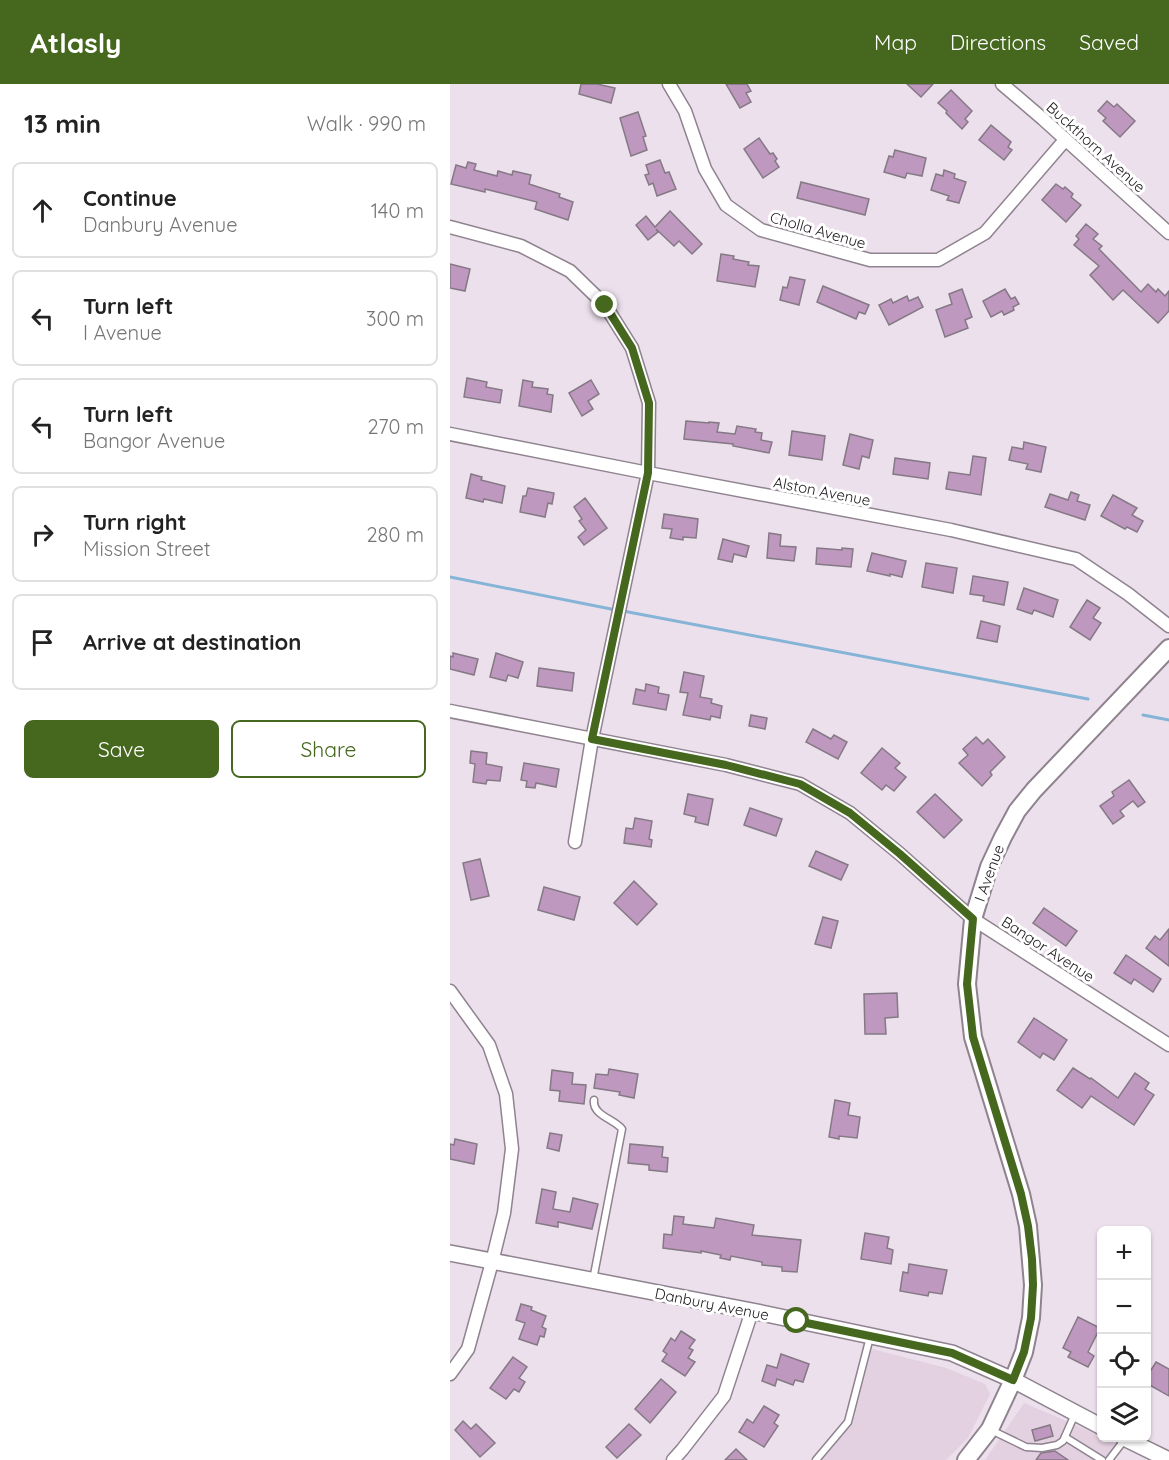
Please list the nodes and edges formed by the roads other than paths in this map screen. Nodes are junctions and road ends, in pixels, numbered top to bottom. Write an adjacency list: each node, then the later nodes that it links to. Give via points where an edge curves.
1 (669, 84): 3 (street, Cholla Avenue, via 685,111 705,169 726,205 762,230 870,260 938,260 985,233)
2 (1002, 84): 3 (street, Buckthorn Avenue)
3 (1065, 140): 5 (street, Buckthorn Avenue)
4 (450, 227): 7 (street, via 521,246 570,271 605,305 632,348 649,403)
5 (1169, 233)
6 (450, 434): 7 (street, Alston Avenue)
7 (648, 473): 8 (street, Alston Avenue, via 951,530 1076,559); 11 (street)
8 (1169, 626)
9 (1169, 648): 13 (main road, I Avenue, via 1017,811 989,867)
10 (450, 711): 11 (street, Bangor Avenue)
11 (592, 739): 12 (street); 13 (street, Bangor Avenue, via 800,784 850,813)
12 (575, 842)
13 (973, 919): 15 (street, Bangor Avenue); 23 (main road, I Avenue, via 967,984 973,1037 1021,1194 1032,1259 1031,1318)
14 (450, 991): 18 (street, via 489,1045 506,1094 512,1149 504,1213)
15 (1168, 1042)
16 (594, 1100): 19 (lane, via 597,1112 622,1129)
17 (450, 1253): 18 (street, Danbury Avenue)
18 (492, 1262): 19 (street, Danbury Avenue); 22 (street, via 468,1349)
19 (593, 1281): 20 (street, Danbury Avenue)
20 (752, 1311): 21 (street, Danbury Avenue); 30 (street, via 724,1396)
21 (871, 1337): 23 (street, Danbury Avenue, via 952,1353); 31 (lane, via 848,1422)
22 (450, 1374)
23 (1013, 1380): 24 (street, Danbury Avenue); 26 (main road, I Avenue)
24 (1076, 1414): 25 (street, Danbury Avenue); 27 (lane)
25 (1097, 1425)
26 (990, 1429): 27 (lane, via 1026,1447 1057,1445); 32 (main road, I Avenue)
27 (1065, 1437): 33 (lane)
28 (1121, 1442): 34 (lane)
29 (1132, 1442): 35 (street)
30 (673, 1460)
31 (816, 1460)
32 (966, 1460)
33 (1102, 1460)
34 (1109, 1460)
35 (1169, 1460)

